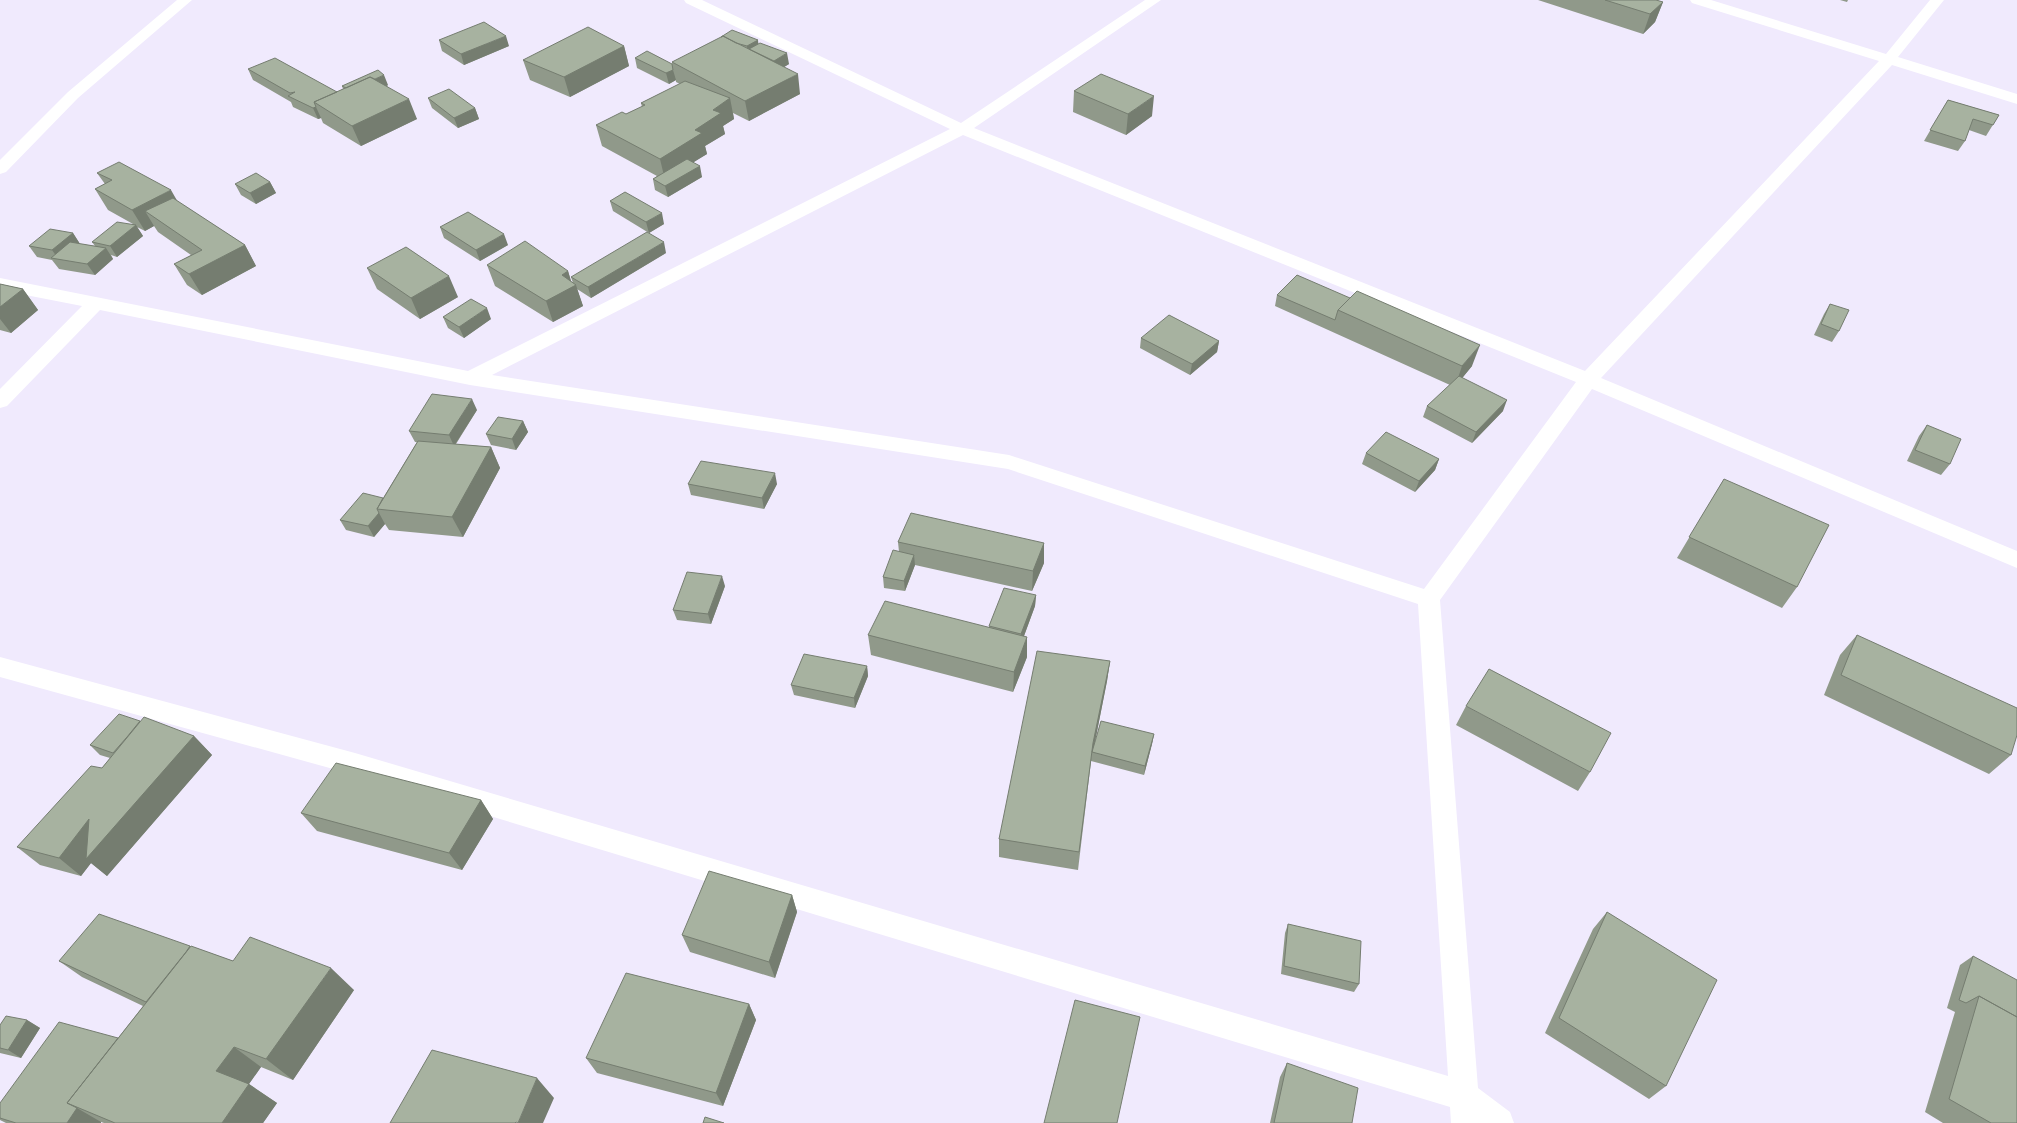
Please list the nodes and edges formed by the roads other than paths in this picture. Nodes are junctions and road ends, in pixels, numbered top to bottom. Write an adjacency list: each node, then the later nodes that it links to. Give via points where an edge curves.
1 (185, 0): 9 (street, via 73,96)
2 (691, 0): 8 (street)
3 (1154, 0): 8 (street)
4 (1697, 0): 6 (street)
5 (1937, 0): 6 (street)
6 (1890, 58): 7 (street); 13 (street)
7 (2017, 99)
8 (962, 129): 12 (street); 13 (street)
9 (0, 169)
10 (0, 284): 11 (street)
11 (96, 303): 12 (street); 14 (street)
12 (470, 378): 16 (street, via 1009,462)
13 (1588, 380): 15 (street); 16 (street)
14 (0, 400)
15 (2017, 560)
16 (1429, 599): 18 (street)
17 (0, 667): 18 (street, via 355,764)
18 (1464, 1096): 19 (street); 20 (street)
19 (1466, 1123)
20 (1499, 1123)

